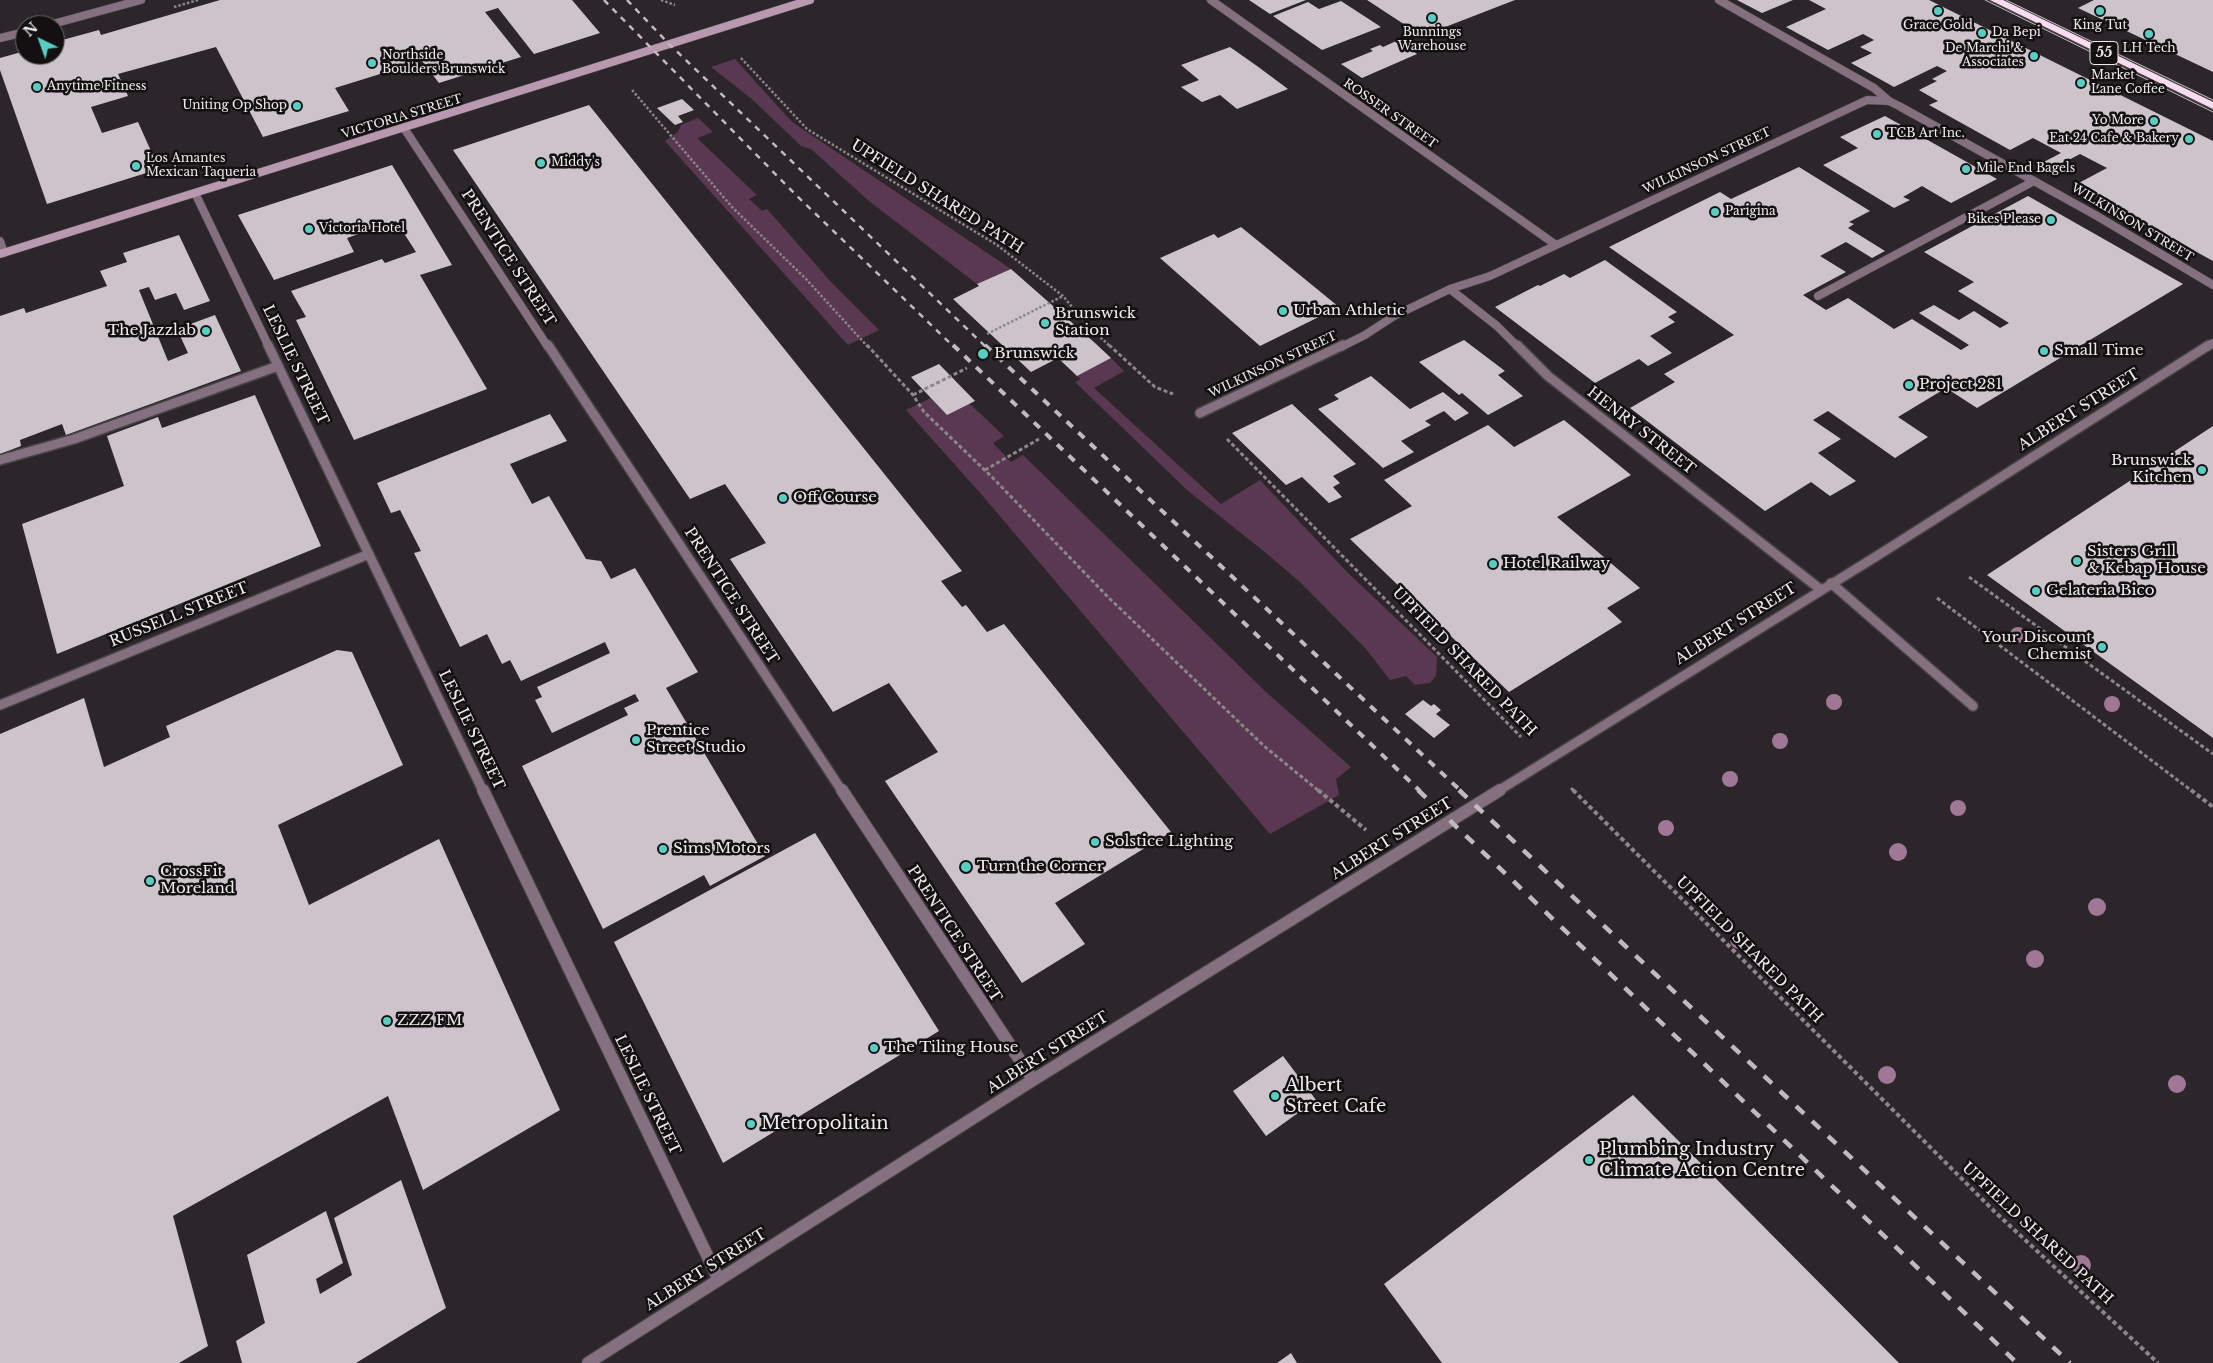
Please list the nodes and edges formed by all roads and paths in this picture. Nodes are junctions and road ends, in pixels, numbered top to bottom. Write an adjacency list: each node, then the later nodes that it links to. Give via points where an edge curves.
1 (141, 0): 6 (street)
2 (810, 0): 7 (street, VICTORIA STREET)
3 (1211, 0): 17 (street, ROSSER STREET)
4 (1719, 0): 11 (street, via 1874,88)
5 (1995, 0): 12 (highway, 55)
6 (65, 21)
7 (715, 29): 10 (street, VICTORIA STREET); 21 (path, UPFIELD SHARED PATH, via 808,128 997,245)
8 (15, 34): 9 (street)
9 (0, 38)
10 (609, 63): 13 (street, VICTORIA STREET); 27 (path, via 732,207 806,279)
11 (1889, 101): 14 (street, WILKINSON STREET); 17 (street, WILKINSON STREET, via 1858,103)
12 (2213, 106)
13 (404, 128): 15 (street, VICTORIA STREET); 43 (street, PRENTICE STREET)
14 (2034, 180): 19 (street, WILKINSON STREET); 22 (street)
15 (195, 194): 18 (street, VICTORIA STREET); 25 (street, LESLIE STREET)
16 (0, 241): 18 (street)
17 (1556, 246): 20 (street, WILKINSON STREET, via 1490,276)
18 (2, 254)
19 (2213, 285)
20 (1450, 289): 28 (street, WILKINSON STREET, via 1365,334); 35 (street, HENRY STREET, via 1497,326 1548,376)
21 (1063, 296): 23 (path); 28 (path, UPFIELD SHARED PATH, via 1088,326 1155,386 1181,397)
22 (1818, 296)
23 (987, 334)
24 (2213, 343): 34 (street, ALBERT STREET)
25 (278, 366): 30 (street, via 74,439); 32 (street, LESLIE STREET)
26 (967, 368): 27 (path)
27 (912, 395): 31 (path, via 924,412)
28 (1200, 413): 40 (path, UPFIELD SHARED PATH)
29 (1039, 439): 31 (path)
30 (0, 460)
31 (985, 470): 42 (path, via 1108,597 1264,746)
32 (369, 554): 37 (street, RUSSELL STREET); 44 (street, LESLIE STREET)
33 (1969, 577): 39 (path)
34 (1831, 583): 35 (street, ALBERT STREET); 38 (street)
35 (1820, 589): 40 (street, ALBERT STREET)
36 (1937, 598): 41 (path)
37 (0, 705)
38 (1973, 706)
39 (2213, 754)
40 (1545, 761): 42 (street, ALBERT STREET); 46 (path, UPFIELD SHARED PATH, via 1995,1212)
41 (2213, 807)
42 (1395, 854): 43 (street, ALBERT STREET)
43 (1033, 1080): 44 (street, ALBERT STREET)
44 (720, 1280): 45 (street, ALBERT STREET)
45 (588, 1363)
46 (2158, 1363)

